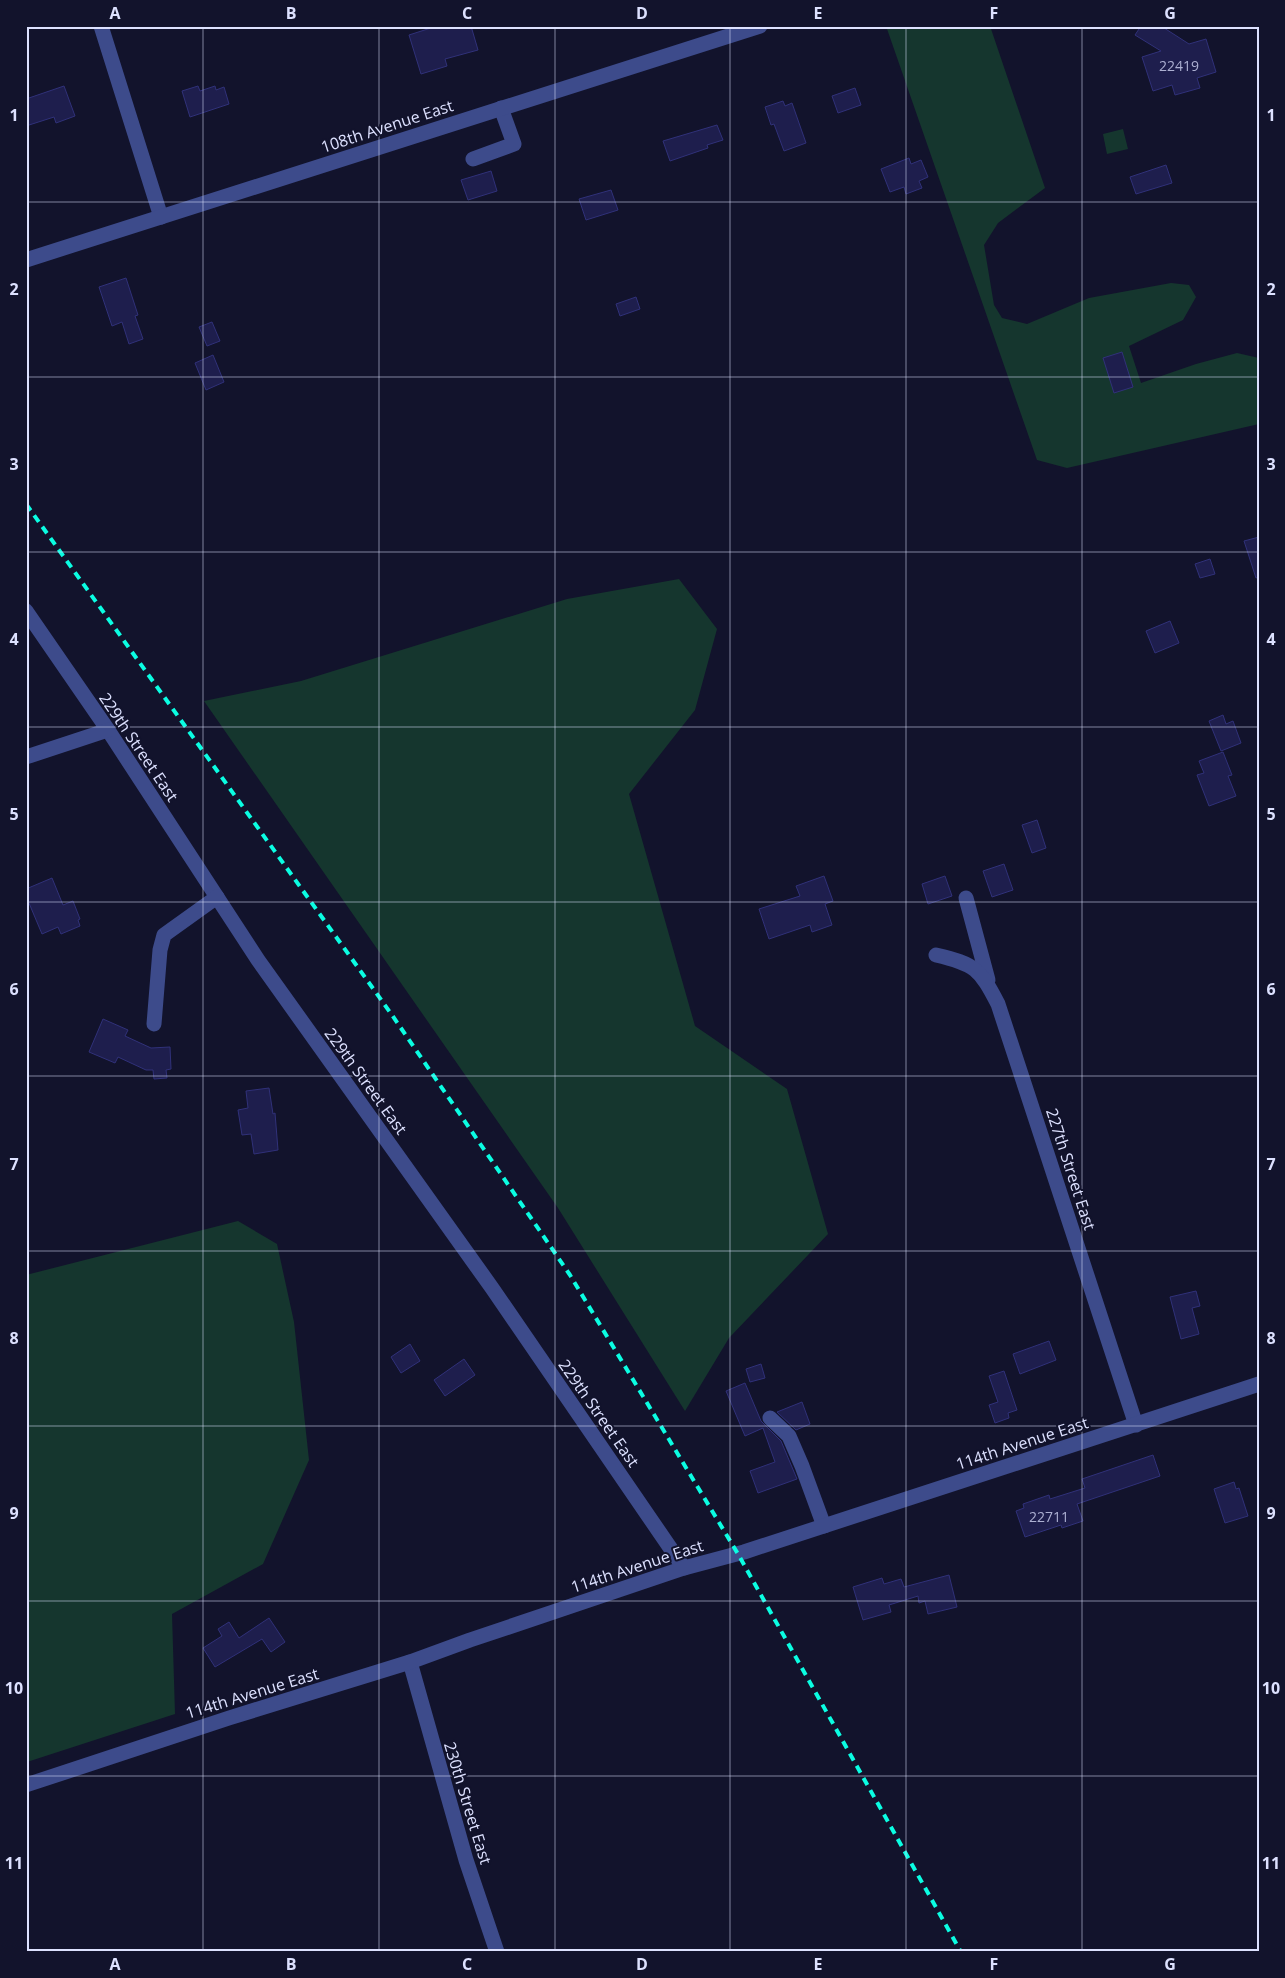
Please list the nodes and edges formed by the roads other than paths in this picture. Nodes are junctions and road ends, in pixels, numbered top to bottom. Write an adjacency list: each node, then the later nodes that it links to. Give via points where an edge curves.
1 (101, 26): 5 (street)
2 (760, 26): 3 (street, 108th Avenue East)
3 (501, 108): 4 (street, via 514,144); 5 (street, 108th Avenue East)
4 (473, 159)
5 (161, 217): 6 (street, 108th Avenue East)
6 (26, 260)
7 (26, 611): 8 (street, 229th Street East)
8 (108, 730): 9 (street); 10 (street, 229th Street East)
9 (26, 757)
10 (218, 897): 14 (street, via 164,935); 19 (street, 229th Street East, via 258,960 495,1293)
11 (966, 898): 13 (street)
12 (936, 954): 13 (street, 227th Street East, via 970,965 981,973)
13 (990, 989): 17 (street, 227th Street East, via 998,1004)
14 (154, 1024)
15 (1259, 1384): 17 (street, 114th Avenue East)
16 (770, 1418): 18 (street, via 789,1436)
17 (1136, 1425): 18 (street, 114th Avenue East)
18 (824, 1526): 19 (street, 114th Avenue East)
19 (684, 1568): 20 (street, 114th Avenue East)
20 (410, 1662): 21 (street, 114th Avenue East); 22 (street, 230th Street East, via 466,1860)
21 (26, 1785)
22 (498, 1952)

